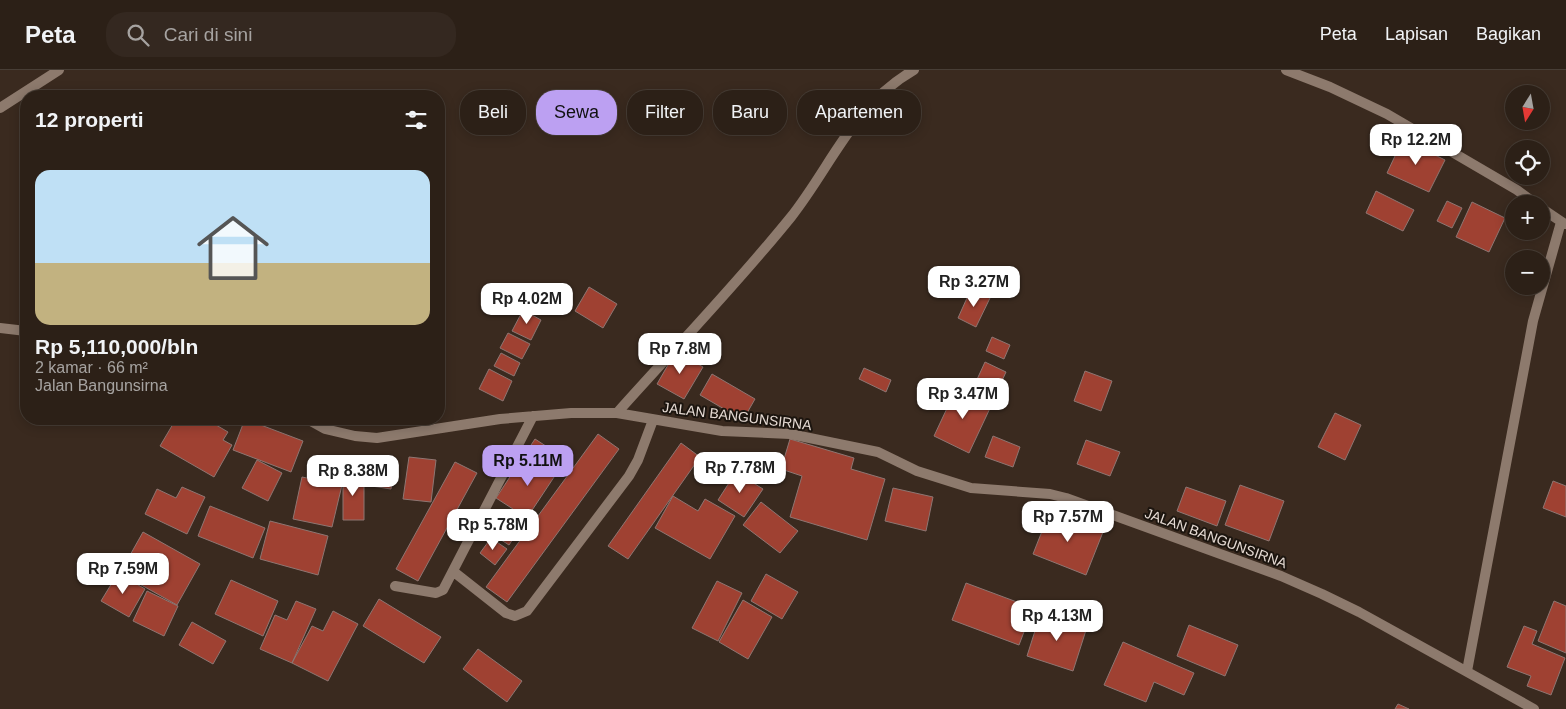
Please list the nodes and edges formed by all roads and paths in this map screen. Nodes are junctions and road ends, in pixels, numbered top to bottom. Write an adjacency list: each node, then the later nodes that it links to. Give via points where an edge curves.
1 (59, 70): 4 (street)
2 (914, 70): 13 (street, via 877,97 857,119 792,216)
3 (1286, 70): 8 (street, via 1387,114)
4 (41, 74): 5 (street)
5 (22, 90)
6 (20, 91): 7 (street)
7 (0, 108)
8 (1524, 195)
9 (1550, 214): 10 (street)
10 (1563, 223): 19 (street, via 1533,321)
11 (0, 328): 12 (street)
12 (20, 330)
13 (616, 414): 14 (street, JALAN BANGUNSIRNA); 15 (street, JALAN BANGUNSIRNA)
14 (533, 416): 16 (street, JALAN BANGUNSIRNA, via 377,438 354,436); 17 (street)
15 (653, 420): 17 (street, via 629,476 527,611 516,616 506,613); 19 (street, JALAN BANGUNSIRNA, via 722,431 790,434 878,452 917,471 971,488 1066,498 1281,576 1322,594)
16 (318, 425)
17 (454, 572): 18 (street, via 440,592)
18 (395, 586)
19 (1467, 671): 20 (street, JALAN BANGUNSIRNA)
20 (1534, 709)

